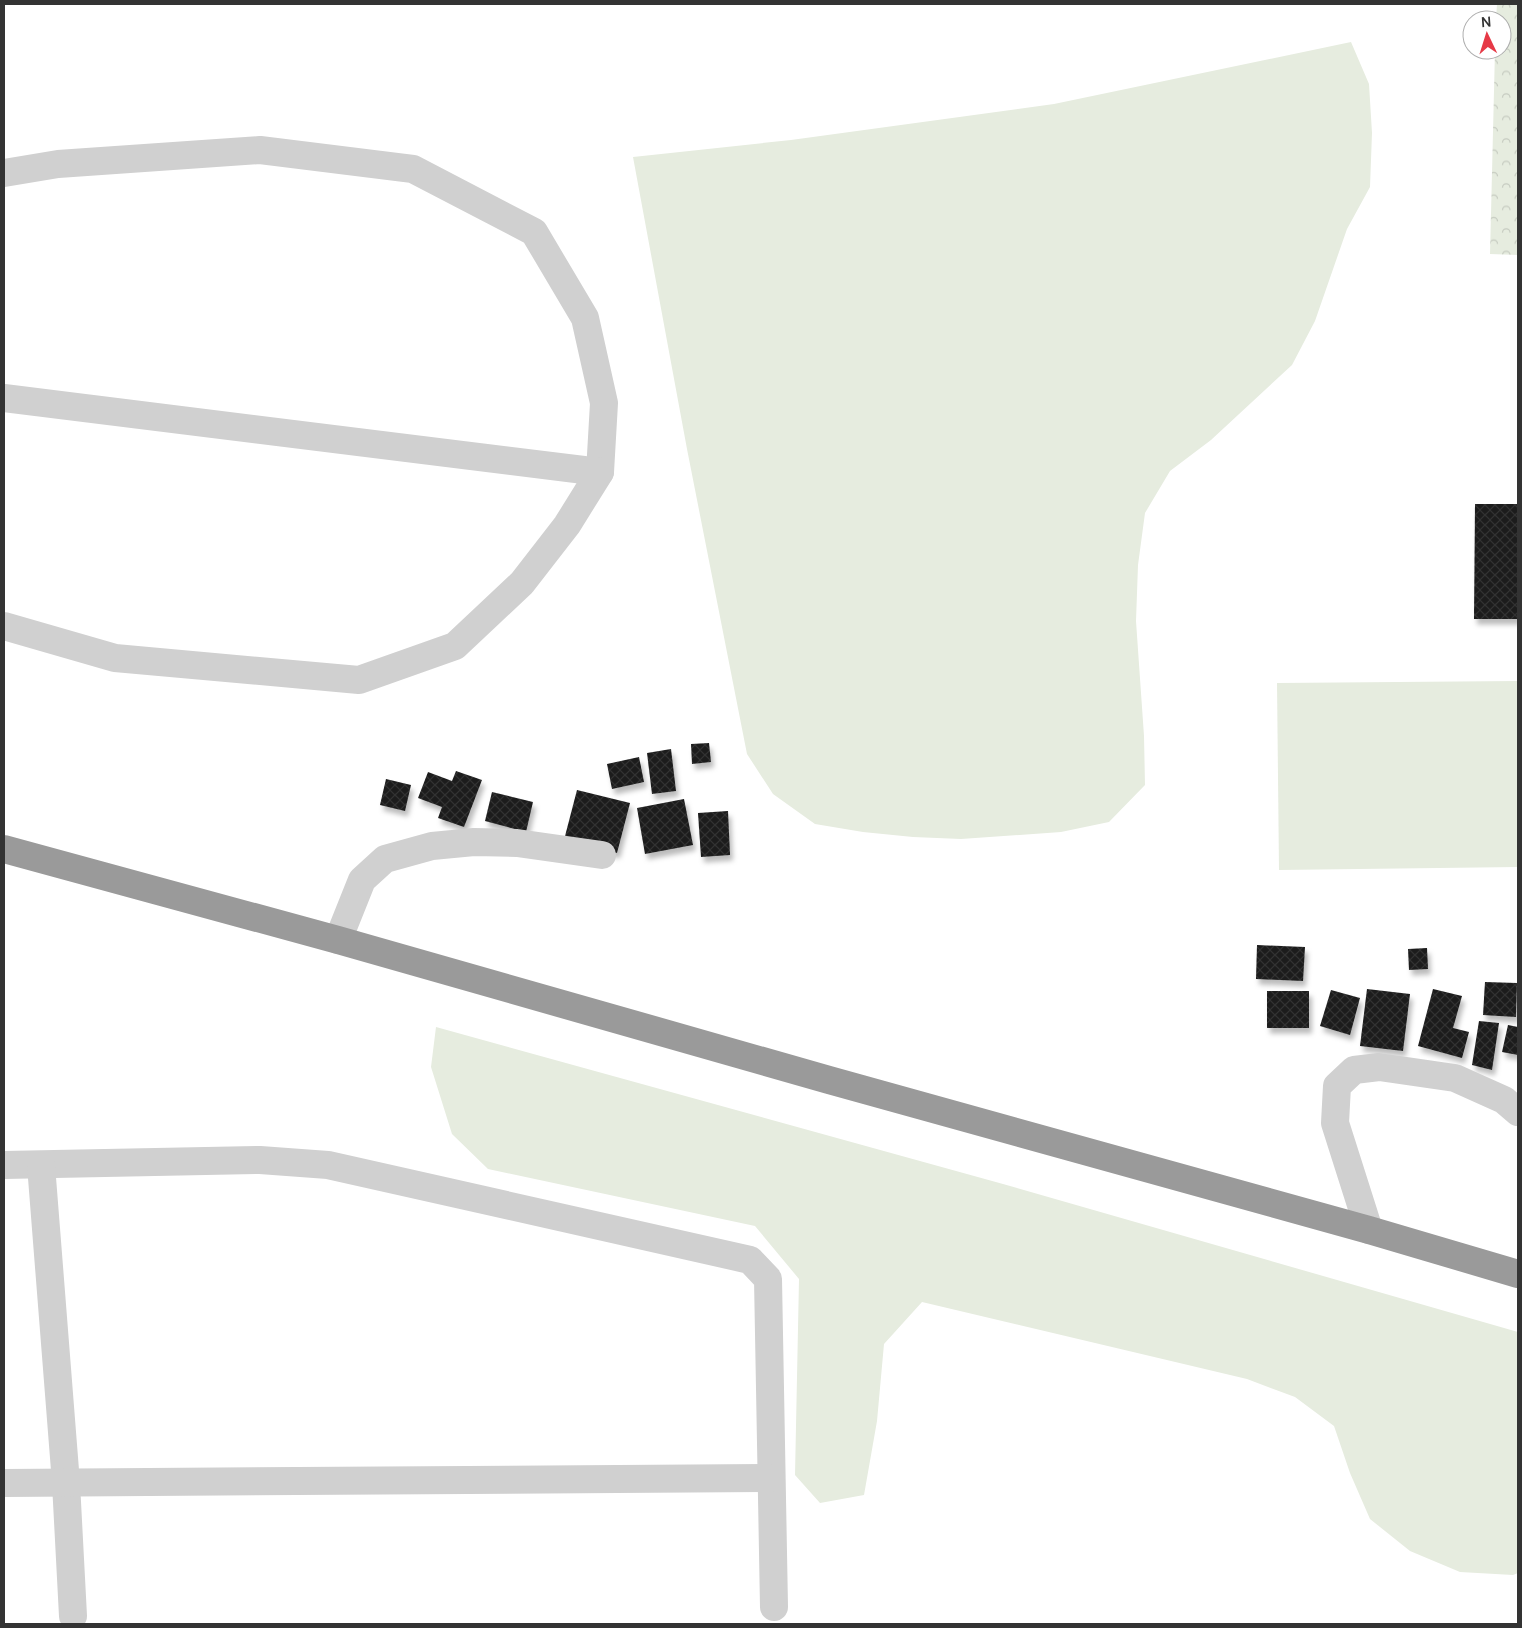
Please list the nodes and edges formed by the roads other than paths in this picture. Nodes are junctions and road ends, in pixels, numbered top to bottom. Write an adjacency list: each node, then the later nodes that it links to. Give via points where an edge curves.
1 (4, 173): 3 (street, via 58,164 260,150 413,169 534,232 585,318 604,403)
2 (4, 398): 3 (street)
3 (600, 472): 4 (street, via 567,524 522,583 455,646 359,680 115,658)
4 (4, 626)
5 (4, 850): 7 (highway)
6 (602, 855): 7 (street, via 517,843 474,842 432,846 385,859 362,880)
7 (338, 940): 11 (highway)
8 (1518, 1112): 11 (street, via 1504,1100 1455,1078 1379,1067 1354,1070 1337,1086 1335,1123)
9 (4, 1164): 10 (street)
10 (42, 1165): 13 (street, via 260,1160 328,1165 750,1260 768,1279); 15 (street)
11 (1369, 1230): 12 (highway)
12 (1518, 1274)
13 (772, 1478): 15 (street); 16 (street)
14 (4, 1483): 15 (street)
15 (66, 1483): 17 (street)
16 (774, 1607)
17 (73, 1616)

